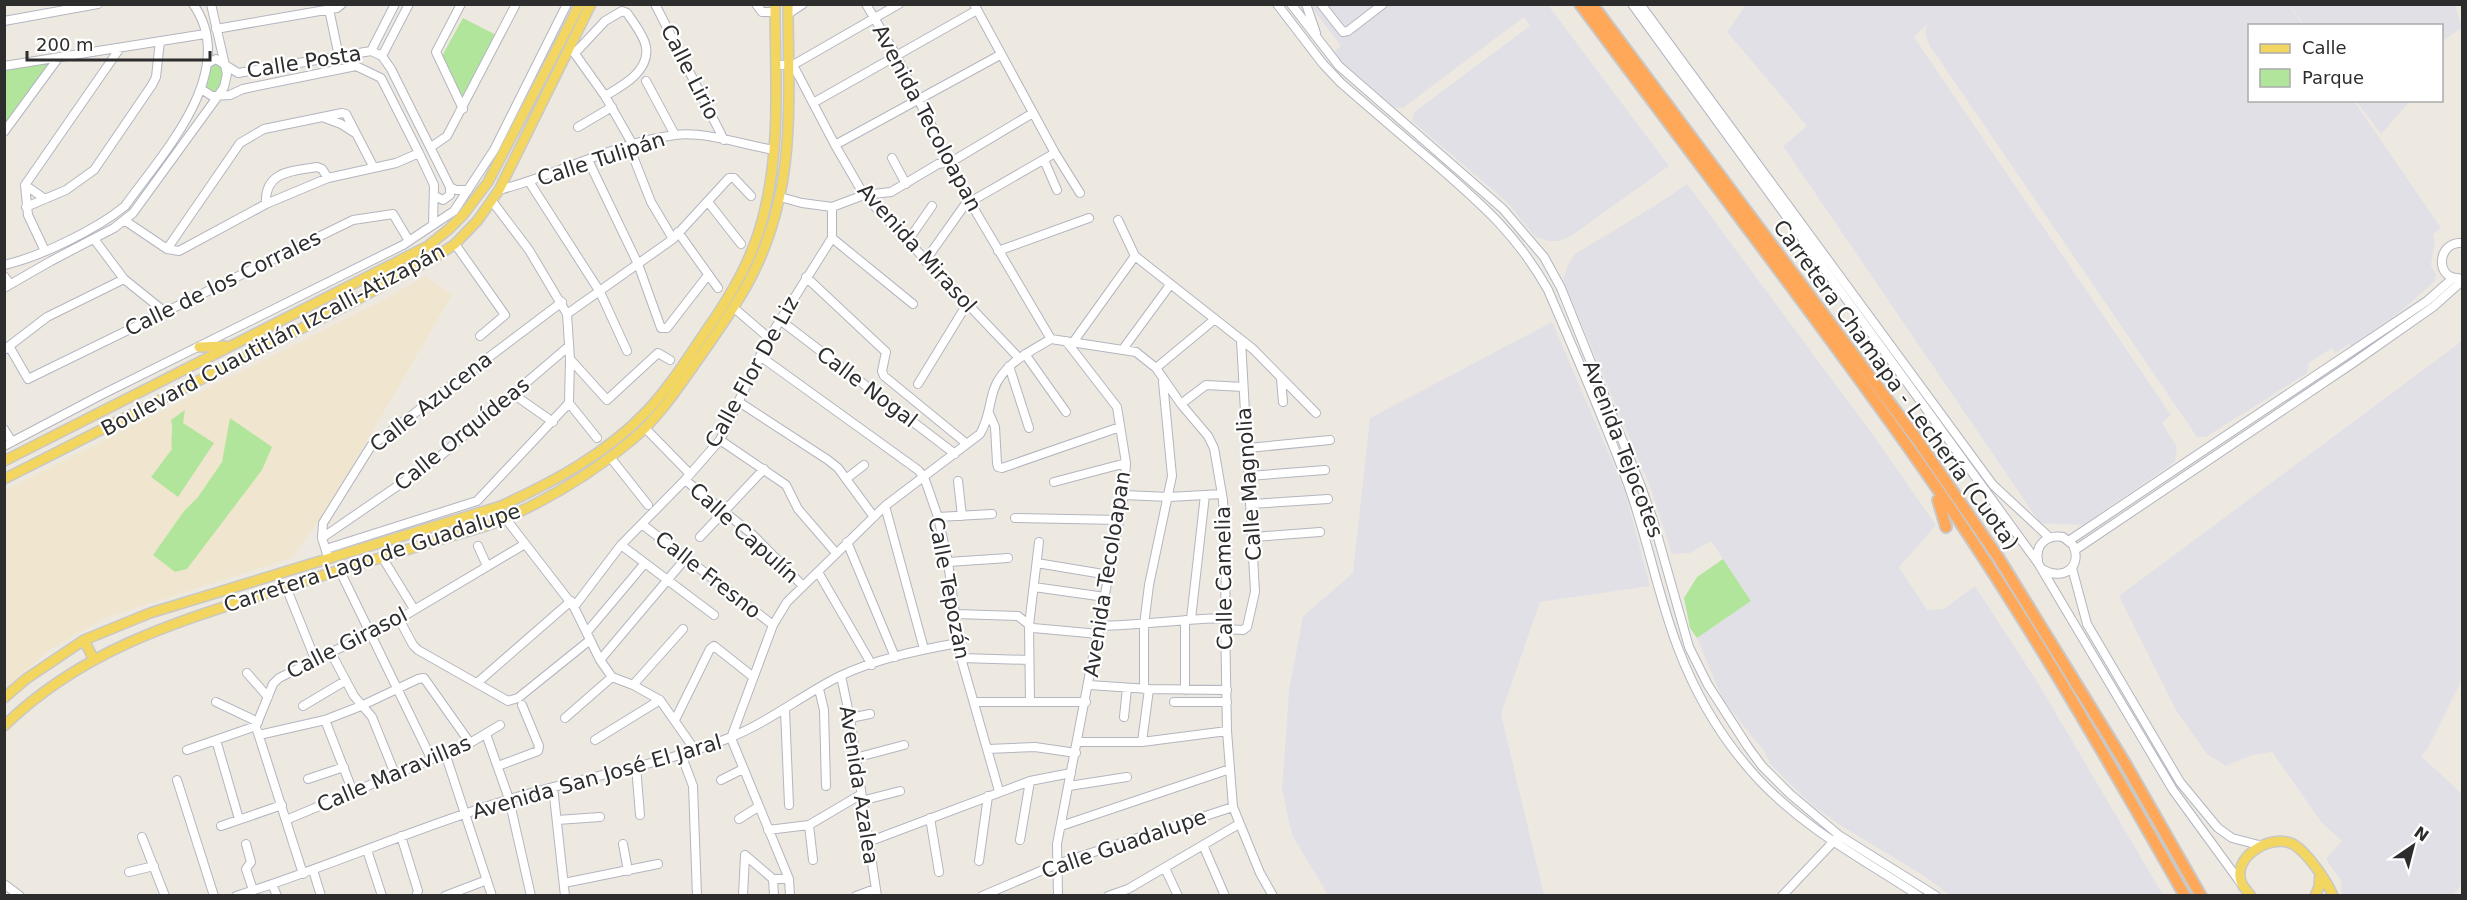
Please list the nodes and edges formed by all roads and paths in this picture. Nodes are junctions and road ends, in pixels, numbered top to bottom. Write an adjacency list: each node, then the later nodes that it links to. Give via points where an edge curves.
1 (98, 4): 31 (street)
2 (193, 4): 33 (street)
3 (211, 4): 32 (street)
4 (342, 4): 28 (street)
5 (395, 4): 38 (street)
6 (410, 4): 40 (street)
7 (461, 4): 59 (street, via 436,52)
8 (516, 4): 59 (street)
9 (567, 4): 81 (street, Boulevard Cuautitlán Izcalli-Atizapán, via 494,150)
10 (580, 4): 141 (main road, Boulevard Cuautitlán Izcalli-Atizapán, via 501,159 471,206 449,229 428,246)
11 (591, 4): 37 (main road, Boulevard Cuautitlán Izcalli-Atizapán)
12 (655, 4): 64 (street, Calle Lirio)
13 (756, 4): 27 (street, via 762,12)
14 (803, 4): 29 (street)
15 (866, 4): 30 (street, Avenida Tecoloapan)
16 (898, 4): 30 (street)
17 (1277, 4): 290 (street, Avenida Tejocotes, via 1323,64 1482,205 1533,262 1629,486 1677,647)
18 (1291, 4): 34 (street, Avenida Tejocotes)
19 (1305, 4): 34 (street)
20 (1321, 4): 21 (street, via 1343,32)
21 (1383, 4)
22 (1580, 4): 175 (highway, Carretera Chamapa - Lechería (Cuota))
23 (1592, 4): 426 (highway, Carretera Chamapa - Lechería (Cuota), via 1916,438 1998,557 2113,743)
24 (1632, 4): 234 (street)
25 (1640, 4): 214 (street, via 1993,486)
26 (976, 7): 39 (street); 41 (street)
27 (775, 8): 46 (main road, Carretera Lago de Guadalupe)
28 (329, 9): 32 (street); 43 (street)
29 (788, 9): 47 (main road, Carretera Lago de Guadalupe)
30 (873, 18): 39 (street, Avenida Tecoloapan); 47 (street)
31 (4, 21)
32 (216, 29): 45 (street)
33 (205, 34): 35 (street); 44 (street)
34 (1318, 40): 286 (street, Avenida Tejocotes, via 1338,66 1503,209 1544,257 1561,288 1640,484 1689,647)
35 (160, 41): 36 (street); 89 (street, via 152,85 94,170)
36 (120, 48): 42 (street); 79 (street)
37 (573, 50): 55 (street); 55 (street, via 606,21 627,12 644,43 645,58 632,80); 82 (main road, Boulevard Cuautitlán Izcalli-Atizapán)
38 (366, 52): 40 (street, Calle Posta); 43 (street, Calle Posta); 49 (street, via 354,59)
39 (896, 55): 56 (street, Avenida Tecoloapan); 57 (street)
40 (382, 56): 50 (street, Calle Posta)
41 (1000, 56): 56 (street); 60 (street)
42 (59, 57): 48 (street); 62 (street)
43 (339, 57): 45 (street, Calle Posta, via 238,74)
44 (208, 63): 45 (street, Calle Posta, via 216,59); 53 (street)
45 (224, 64): 54 (street, via 226,81)
46 (776, 65): 47 (street); 68 (main road, Carretera Lago de Guadalupe)
47 (791, 65): 57 (street, Avenida Mirasol); 88 (main road, Carretera Lago de Guadalupe)
48 (4, 66)
49 (356, 66): 51 (street, Calle Posta); 54 (street)
50 (391, 69): 51 (street); 67 (street, Calle Posta)
51 (381, 78): 69 (street, Calle Posta)
52 (646, 81): 63 (street)
53 (201, 89): 54 (street); 112 (street, via 193,109 125,206)
54 (218, 96): 98 (street)
55 (606, 96): 58 (street)
56 (919, 100): 65 (street); 74 (street, Avenida Tecoloapan)
57 (813, 103): 65 (street, Avenida Mirasol)
58 (612, 107): 61 (street); 66 (street)
59 (463, 109): 67 (street, via 447,136)
60 (1033, 113): 70 (street); 74 (street)
61 (578, 127)
62 (4, 132)
63 (675, 135): 64 (street, Calle Tulipán); 66 (street, Calle Tulipán)
64 (724, 140): 68 (street, Calle Tulipán)
65 (835, 145): 85 (street, Avenida Mirasol)
66 (631, 146): 72 (street, Calle Tulipán); 102 (street, via 651,202)
67 (431, 147): 80 (street, Calle Posta)
68 (774, 150): 201 (main road, Carretera Lago de Guadalupe, via 766,208 750,255 729,298 661,395 626,430 578,466)
69 (419, 153): 75 (street); 86 (street, Calle Posta)
70 (1055, 153): 73 (street); 84 (street)
71 (892, 158): 78 (street)
72 (588, 160): 77 (street, Calle Tulipán); 116 (street)
73 (1044, 160): 83 (street); 91 (street)
74 (951, 162): 78 (street, via 938,164); 91 (street, Avenida Tecoloapan)
75 (374, 168): 76 (street); 101 (street, via 355,133 325,118 264,129 240,143)
76 (328, 178): 93 (street); 93 (street, via 317,167 277,176 268,187)
77 (530, 183): 82 (street, Calle Tulipán); 127 (street)
78 (906, 184): 85 (street, via 891,192)
79 (25, 185): 89 (street); 95 (street)
80 (450, 187): 81 (street); 86 (street, via 450,195 444,200)
81 (468, 190): 100 (street, Boulevard Cuautitlán Izcalli-Atizapán, via 454,211)
82 (499, 190): 90 (main road, Boulevard Cuautitlán Izcalli-Atizapán)
83 (1057, 190)
84 (1080, 193)
85 (864, 195): 96 (street); 106 (street, Avenida Mirasol)
86 (435, 196): 100 (street, Calle Posta)
87 (751, 196): 92 (street, via 732,177)
88 (780, 197): 96 (street); 131 (main road, Carretera Lago de Guadalupe, via 768,243)
89 (45, 199): 95 (street)
90 (492, 201): 109 (main road, Boulevard Cuautitlán Izcalli-Atizapán); 128 (street)
91 (970, 201): 113 (street, Avenida Tecoloapan); 115 (street)
92 (708, 202): 102 (street); 110 (street)
93 (266, 204): 107 (street)
94 (932, 206): 106 (street)
95 (26, 207): 112 (street)
96 (832, 207): 103 (street)
97 (1089, 218): 113 (street)
98 (124, 220): 104 (street); 111 (street)
99 (1118, 220): 114 (street)
100 (433, 225): 105 (street, Boulevard Cuautitlán Izcalli-Atizapán)
101 (182, 228): 107 (street); 111 (street)
102 (676, 236): 116 (street); 118 (street)
103 (832, 238): 120 (street, Calle Flor De Liz); 129 (street)
104 (94, 239): 122 (street); 125 (street)
105 (409, 242): 132 (street, Calle de los Corrales, via 393,214 353,220); 143 (street, Boulevard Cuautitlán Izcalli-Atizapán)
106 (906, 242): 115 (street, Avenida Mirasol)
107 (195, 243): 111 (street)
108 (2463, 243): 121 (street, via 2449,245 2442,253 2441,263)
109 (455, 244): 136 (street, via 505,315); 187 (main road, Boulevard Cuautitlán Izcalli-Atizapán, via 336,311)
110 (741, 244)
111 (171, 250)
112 (45, 251): 117 (street)
113 (998, 251): 138 (street, Avenida Tecoloapan)
114 (1135, 256): 124 (street); 140 (street)
115 (925, 261): 130 (street, Avenida Mirasol)
116 (638, 264): 118 (street, via 664,329); 127 (street)
117 (4, 265)
118 (708, 275): 126 (street)
119 (4, 276): 125 (street)
120 (806, 277): 135 (street, Calle Flor De Liz); 174 (street, via 886,352 884,376)
121 (2453, 278): 123 (street); 216 (street, via 2427,302)
122 (124, 279): 132 (street); 144 (street, via 47,317)
123 (2463, 280): 222 (street, via 2433,308)
124 (1170, 285): 134 (street); 145 (street)
125 (7, 286)
126 (718, 288)
127 (600, 292): 133 (street); 146 (street)
128 (562, 302): 133 (street); 215 (street, Calle Azucena, via 371,446 323,524)
129 (913, 304)
130 (967, 304): 148 (street, Avenida Mirasol); 155 (street)
131 (734, 308): 137 (street); 167 (main road, Carretera Lago de Guadalupe, via 680,386)
132 (165, 312): 144 (street, Calle de los Corrales, via 28,379)
133 (567, 314): 142 (street)
134 (1215, 320): 139 (street); 152 (street)
135 (780, 321): 137 (street, Calle Flor De Liz); 177 (street, Calle Nogal)
136 (480, 336)
137 (769, 338): 147 (street, Calle Flor De Liz)
138 (1051, 339): 140 (street); 148 (street, Avenida San José El Jaral)
139 (1241, 340): 153 (street); 156 (street, Calle Magnolia)
140 (1070, 341): 145 (street, Calle Camelia); 166 (street, Avenida Tecoloapan, via 1117,407)
141 (227, 346): 143 (main road); 179 (main road, Boulevard Cuautitlán Izcalli-Atizapán)
142 (569, 346): 149 (street); 157 (street, Calle Orquídeas)
143 (199, 347): 173 (street, Boulevard Cuautitlán Izcalli-Atizapán)
144 (7, 348)
145 (1123, 349): 152 (street, Calle Camelia, via 1136,352)
146 (627, 351)
147 (760, 356): 158 (street, Calle Flor De Liz); 186 (street)
148 (1022, 356): 151 (street, Avenida San José El Jaral); 162 (street, Avenida Mirasol)
149 (570, 359): 150 (street, via 607,400 658,353); 160 (street)
150 (670, 360)
151 (1009, 366): 163 (street, Avenida San José El Jaral, via 998,380); 168 (street)
152 (1156, 368): 154 (street, Calle Camelia)
153 (1281, 379): 159 (street); 164 (street)
154 (1163, 380): 161 (street, Calle Camelia); 194 (street, via 1172,476)
155 (918, 384)
156 (1243, 387): 161 (street, via 1206,386); 176 (street, Calle Magnolia)
157 (513, 394): 165 (street); 215 (street, Calle Orquídeas, via 438,458)
158 (739, 402): 171 (street, Calle Flor De Liz); 188 (street, via 828,460)
159 (1283, 402)
160 (569, 404): 165 (street); 170 (street)
161 (1181, 404): 191 (street, Calle Camelia, via 1214,448)
162 (1066, 412)
163 (989, 413): 166 (street, via 995,427 997,463 1002,468); 174 (street, Avenida San José El Jaral, via 980,434)
164 (1316, 413)
165 (553, 422): 196 (street)
166 (1120, 427): 180 (street, Avenida Tecoloapan)
167 (645, 428): 178 (main road, Carretera Lago de Guadalupe); 185 (street, Calle Capulín)
168 (1029, 428)
169 (4, 429): 173 (street)
170 (597, 438)
171 (720, 440): 182 (street); 185 (street, Calle Flor De Liz)
172 (1330, 440): 176 (street)
173 (8, 444)
174 (967, 444): 177 (street, Avenida San José El Jaral)
175 (1907, 445): 210 (highway, via 1939,501); 247 (highway, Carretera Chamapa - Lechería (Cuota))
176 (1248, 448): 184 (street, Calle Magnolia)
177 (955, 454): 186 (street, Avenida San José El Jaral)
178 (610, 457): 198 (street); 206 (main road, Carretera Lago de Guadalupe)
179 (4, 461)
180 (1126, 463): 190 (street); 192 (street, Avenida Tecoloapan)
181 (864, 465): 188 (street)
182 (764, 469): 200 (street); 225 (street, via 786,485 798,509)
183 (1325, 470): 184 (street)
184 (1250, 476): 197 (street, Calle Magnolia)
185 (687, 477): 200 (street, Calle Capulín); 209 (street, Calle Flor De Liz)
186 (924, 477): 199 (street, Avenida San José El Jaral); 205 (street, Calle Tepozán)
187 (4, 479)
188 (846, 479): 204 (street)
189 (958, 481): 203 (street)
190 (1054, 482)
191 (1222, 494): 193 (street); 250 (street, Calle Camelia)
192 (1124, 495): 194 (street); 208 (street, Avenida Tecoloapan)
193 (1205, 495): 194 (street); 252 (street)
194 (1169, 497): 255 (street)
195 (1328, 498): 197 (street)
196 (477, 501): 201 (street); 224 (street)
197 (1251, 504): 213 (street, Calle Magnolia)
198 (648, 505)
199 (885, 506): 204 (street, Avenida San José El Jaral); 263 (street)
200 (724, 511): 212 (street); 241 (street, Calle Capulín)
201 (482, 512): 223 (main road, Carretera Lago de Guadalupe)
202 (992, 514): 203 (street)
203 (962, 516): 205 (street)
204 (874, 517): 217 (street, Avenida San José El Jaral)
205 (938, 517): 229 (street, Calle Tepozán)
206 (506, 519): 219 (street); 226 (main road, Carretera Lago de Guadalupe)
207 (1015, 519): 208 (street)
208 (1120, 520): 238 (street, Avenida Tecoloapan)
209 (643, 525): 220 (street, Calle Flor De Liz); 227 (street, Calle Fresno)
210 (1946, 527)
211 (1320, 532): 213 (street)
212 (700, 537)
213 (1254, 537): 258 (street, Calle Magnolia, via 1255,592 1247,627)
214 (2049, 537): 216 (street); 234 (street, via 2037,553)
215 (322, 538): 224 (street)
216 (2070, 540): 222 (street)
217 (847, 542): 225 (street, Avenida San José El Jaral); 265 (street)
218 (1039, 542): 231 (street)
219 (525, 544): 233 (street, Calle Girasol); 245 (street)
220 (621, 545): 230 (street); 245 (street, Calle Flor De Liz)
221 (478, 546): 233 (street)
222 (2076, 550): 235 (street)
223 (351, 551): 224 (main road, Carretera Lago de Guadalupe); 232 (main road)
224 (327, 554): 261 (main road, Carretera Lago de Guadalupe)
225 (836, 554): 237 (street, Avenida San José El Jaral)
226 (382, 557): 232 (main road, Carretera Lago de Guadalupe); 246 (street)
227 (686, 558): 239 (street); 253 (street, Calle Fresno)
228 (1008, 558): 229 (street)
229 (948, 562): 248 (street, Calle Tepozán)
230 (645, 563): 239 (street); 260 (street)
231 (1037, 563): 238 (street); 243 (street)
232 (357, 565): 236 (main road, Carretera Lago de Guadalupe)
233 (487, 566): 246 (street, Calle Girasol)
234 (2040, 566): 235 (street, via 2052,575); 393 (street, via 2173,790)
235 (2072, 568): 375 (street, via 2087,624 2180,782 2218,828 2232,838)
236 (340, 571): 242 (main road, Carretera Lago de Guadalupe); 259 (street)
237 (818, 572): 241 (street, Avenida San José El Jaral); 271 (street)
238 (1109, 575): 244 (street, Avenida Tecoloapan)
239 (667, 581): 249 (street); 269 (street)
240 (1986, 581): 247 (highway)
241 (804, 586): 253 (street, Avenida San José El Jaral, via 787,602)
242 (286, 587): 267 (street); 268 (main road, Carretera Lago de Guadalupe, via 148,633)
243 (1034, 587): 244 (street); 254 (street)
244 (1105, 597): 257 (street, Avenida Tecoloapan)
245 (573, 604): 260 (street); 277 (street, Calle Flor De Liz)
246 (414, 609): 251 (street, Calle Girasol)
247 (2017, 611): 425 (highway, Carretera Chamapa - Lechería (Cuota))
248 (956, 614): 254 (street, via 1018,616); 262 (street, Calle Tepozán)
249 (714, 615)
250 (1225, 618): 252 (street); 258 (street, Calle Camelia)
251 (399, 619): 259 (street, Calle Girasol); 277 (street, via 418,650)
252 (1188, 619): 255 (street); 284 (street)
253 (773, 625): 273 (street, Avenida San José El Jaral)
254 (1029, 625): 257 (street); 270 (street)
255 (1144, 625): 257 (street); 283 (street)
256 (683, 629): 279 (street)
257 (1100, 630): 278 (street, Avenida Tecoloapan)
258 (1226, 630): 285 (street, Calle Camelia)
259 (369, 632): 264 (street, Calle Girasol); 280 (street)
260 (589, 636): 269 (street); 277 (street, via 513,700 508,701)
261 (84, 640): 268 (main road); 288 (main road, Carretera Lago de Guadalupe, via 26,679)
262 (958, 643): 263 (street); 266 (street, Calle Tepozán)
263 (924, 649): 265 (street)
264 (330, 651): 267 (street, Calle Girasol); 276 (street)
265 (895, 657): 271 (street)
266 (961, 658): 270 (street); 292 (street, Calle Tepozán)
267 (315, 659): 287 (street, Calle Girasol, via 279,678)
268 (94, 660): 309 (main road, Carretera Lago de Guadalupe)
269 (600, 660): 275 (street)
270 (1029, 660): 293 (street)
271 (872, 665): 274 (street)
272 (247, 673): 287 (street)
273 (752, 676): 306 (street, via 714,646); 313 (street, Avenida San José El Jaral)
274 (841, 676): 282 (street); 304 (street, Avenida Azalea)
275 (612, 677): 279 (street); 303 (street)
276 (345, 681): 298 (street); 299 (street)
277 (477, 683)
278 (1089, 684): 281 (street); 294 (street, Avenida Tecoloapan)
279 (633, 685): 289 (street)
280 (397, 688): 299 (street); 318 (street, via 424,678); 326 (street)
281 (1127, 688): 283 (street); 302 (street)
282 (819, 689): 300 (street); 340 (street, via 824,710)
283 (1146, 689): 284 (street); 317 (street)
284 (1185, 690): 285 (street)
285 (1227, 690): 296 (street, Calle Camelia)
286 (1714, 695): 290 (street); 367 (street, Avenida Tejocotes, via 1762,766)
287 (268, 697): 307 (street, Calle Girasol)
288 (4, 699)
289 (660, 700): 306 (street); 315 (street)
290 (1701, 700): 371 (street, Avenida Tejocotes, via 1761,782)
291 (216, 702): 307 (street)
292 (974, 702): 293 (street); 320 (street, Calle Tepozán)
293 (1030, 702): 294 (street)
294 (1086, 702): 316 (street, Avenida Tecoloapan)
295 (1174, 702): 296 (street)
296 (1227, 702): 310 (street, Calle Camelia)
297 (522, 705): 328 (street, via 538,751)
298 (303, 706)
299 (361, 706): 305 (street); 334 (street, via 372,717)
300 (785, 710): 313 (street); 350 (street)
301 (870, 714): 304 (street)
302 (1124, 717)
303 (565, 718)
304 (850, 718): 327 (street, Avenida Azalea)
305 (325, 720): 312 (street); 330 (street)
306 (675, 720): 322 (street)
307 (257, 724): 312 (street); 314 (street)
308 (500, 725): 311 (street, Calle Maravillas)
309 (4, 726)
310 (1227, 730): 317 (street); 332 (street, Calle Camelia)
311 (486, 734): 318 (street, Calle Maravillas); 328 (street)
312 (259, 735): 349 (street)
313 (731, 738): 322 (street, Avenida San José El Jaral); 331 (street)
314 (216, 740): 321 (street); 357 (street)
315 (595, 740)
316 (1078, 742): 317 (street); 324 (street, Avenida Tecoloapan)
317 (1142, 742)
318 (470, 743): 323 (street, Calle Maravillas)
319 (904, 745): 327 (street)
320 (987, 749): 324 (street, via 1035,747); 345 (street, Calle Tepozán)
321 (187, 750)
322 (695, 750): 325 (street, Avenida San José El Jaral)
323 (446, 753): 326 (street, Calle Maravillas); 353 (street)
324 (1076, 753): 333 (street, Avenida Tecoloapan)
325 (681, 754): 329 (street, Avenida San José El Jaral); 412 (street, via 693,786)
326 (431, 758): 334 (street, Calle Maravillas)
327 (855, 758): 347 (street, Avenida Azalea)
328 (498, 766): 348 (street)
329 (636, 766): 342 (street, Avenida San José El Jaral); 354 (street)
330 (344, 767): 336 (street); 344 (street)
331 (743, 769): 338 (street); 351 (street)
332 (1230, 769): 352 (street, Calle Camelia); 364 (street)
333 (1071, 773): 339 (street); 341 (street, Avenida Tecoloapan)
334 (395, 774): 344 (street, Calle Maravillas)
335 (1127, 777): 341 (street)
336 (308, 778)
337 (177, 780): 402 (street)
338 (721, 780)
339 (1030, 781): 345 (street); 369 (street)
340 (826, 786)
341 (1069, 786): 364 (street, Avenida Tecoloapan)
342 (553, 787): 348 (street, Avenida San José El Jaral); 360 (street)
343 (900, 791): 347 (street)
344 (353, 792): 359 (street, Calle Maravillas)
345 (999, 792): 346 (street)
346 (988, 796): 356 (street); 378 (street)
347 (861, 798): 362 (street); 370 (street, Avenida Azalea)
348 (509, 799): 353 (street, Avenida San José El Jaral); 410 (street)
349 (282, 805): 357 (street); 359 (street)
350 (789, 805)
351 (758, 807): 358 (street); 365 (street)
352 (1233, 807): 361 (street, Calle Camelia); 380 (street, Calle Guadalupe)
353 (467, 814): 366 (street, Avenida San José El Jaral); 391 (street)
354 (640, 815)
355 (600, 817): 360 (street)
356 (930, 818): 370 (street); 386 (street)
357 (239, 819): 363 (street)
358 (739, 819)
359 (286, 820): 387 (street)
360 (557, 820): 392 (street)
361 (1239, 824): 374 (street); 399 (street, Calle Camelia)
362 (809, 825): 365 (street); 377 (street)
363 (221, 826)
364 (1061, 826): 380 (street, Avenida Tecoloapan)
365 (768, 830): 390 (street)
366 (401, 836): 376 (street, Avenida San José El Jaral); 407 (street, via 418,891)
367 (1840, 836): 371 (street); 424 (street, Avenida Tejocotes)
368 (142, 837): 381 (street)
369 (1020, 840)
370 (868, 842): 397 (street, Avenida Azalea)
371 (1832, 842): 422 (street); 423 (street, Avenida Tejocotes)
372 (246, 844): 396 (street, via 251,862 246,869)
373 (623, 844): 384 (street)
374 (1203, 845): 382 (street); 421 (street)
375 (2259, 845): 388 (main road, via 2290,843); 393 (main road, via 2245,861)
376 (367, 850): 383 (street, Avenida San José El Jaral); 406 (street)
377 (813, 860)
378 (979, 861)
379 (658, 864): 384 (street)
380 (1057, 864): 417 (street, Calle Guadalupe); 418 (street, Avenida Tecoloapan)
381 (154, 866): 385 (street); 401 (street)
382 (1165, 868): 398 (street); 420 (street)
383 (313, 870): 387 (street, Avenida San José El Jaral); 405 (street)
384 (628, 871): 392 (street)
385 (129, 872)
386 (939, 872)
387 (303, 874): 395 (street, Avenida San José El Jaral)
388 (2320, 874): 428 (main road); 429 (main road)
389 (773, 879): 390 (street); 413 (street, via 745,855); 414 (street)
390 (789, 879): 415 (street)
391 (488, 880): 408 (street); 409 (street)
392 (564, 883): 411 (street)
393 (2241, 883): 427 (main road)
394 (4, 884): 400 (street)
395 (272, 884): 396 (street, Avenida San José El Jaral); 404 (street)
396 (253, 890): 403 (street, Avenida San José El Jaral)
397 (876, 892): 416 (street)
398 (1130, 892): 419 (street)
399 (1270, 894)
400 (20, 896)
401 (165, 896)
402 (214, 896)
403 (236, 896)
404 (277, 896)
405 (321, 896)
406 (382, 896)
407 (416, 896)
408 (446, 896)
409 (492, 896)
410 (531, 896)
411 (565, 896)
412 (697, 896)
413 (743, 896)
414 (774, 896)
415 (790, 896)
416 (856, 896)
417 (982, 896)
418 (1058, 896)
419 (1108, 896)
420 (1178, 896)
421 (1225, 896)
422 (1782, 896)
423 (1919, 896)
424 (1936, 896)
425 (2185, 896)
426 (2201, 896)
427 (2251, 896)
428 (2315, 896)
429 (2333, 896)

